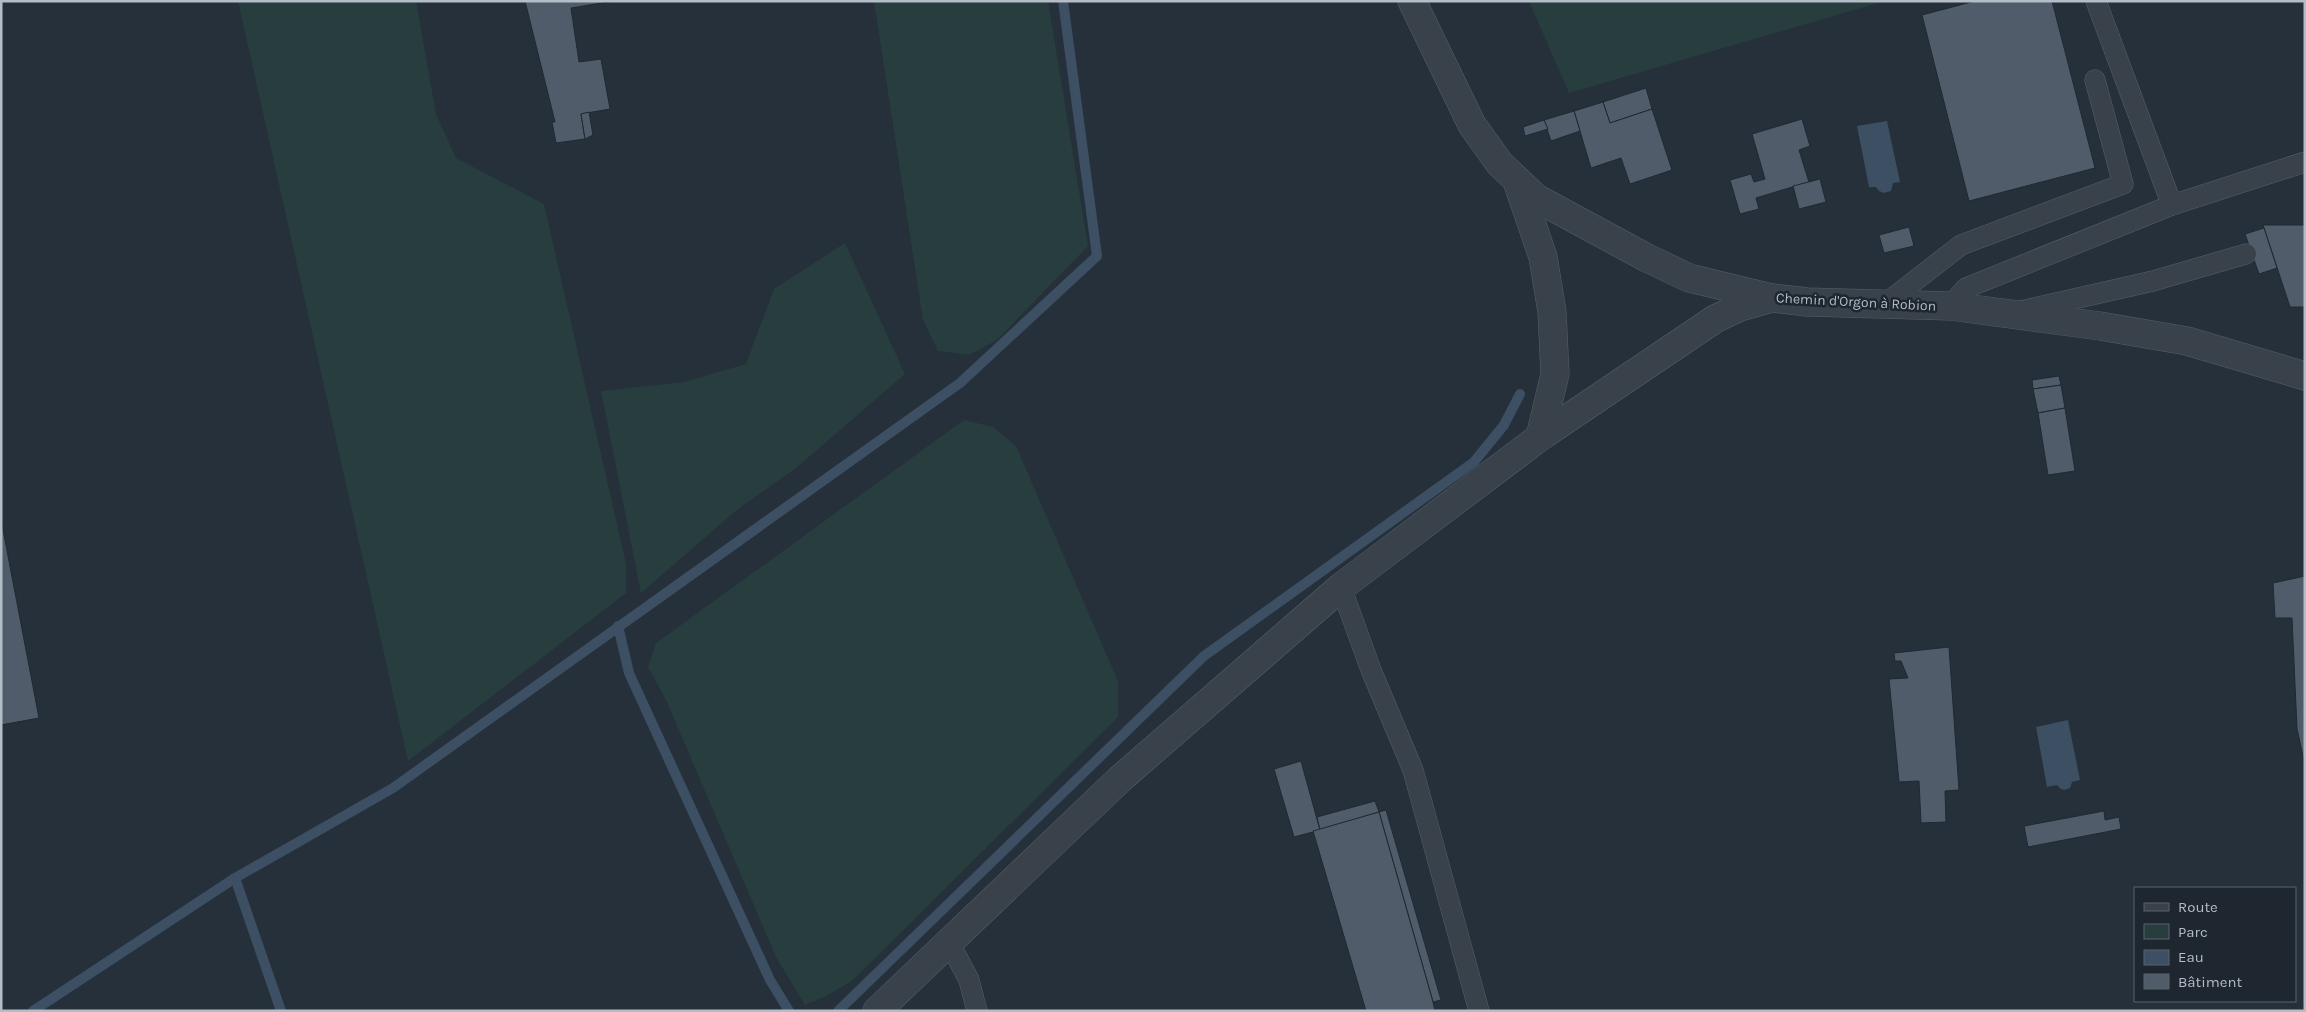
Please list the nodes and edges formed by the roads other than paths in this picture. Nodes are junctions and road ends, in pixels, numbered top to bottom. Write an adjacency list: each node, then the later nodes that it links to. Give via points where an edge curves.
1 (1412, 1): 5 (street, Chemin d'Orgon à Robion, via 1472,124 1500,164)
2 (2096, 1): 6 (lane)
3 (2094, 80): 9 (lane, via 2123,184 1961,245)
4 (2305, 162): 6 (lane)
5 (1516, 180): 8 (street, Chemin d'Orgon à Robion, via 1536,198 1690,278); 13 (street, via 1543,257 1552,312 1555,374)
6 (2172, 205): 10 (lane, via 1966,288)
7 (2246, 254): 11 (lane, via 2153,281)
8 (1772, 298): 9 (street, Chemin d'Orgon à Robion); 13 (street, via 1740,306 1715,319)
9 (1885, 304): 10 (street, Chemin d'Orgon à Robion)
10 (1950, 306): 11 (street, Chemin d'Orgon à Robion)
11 (2011, 313): 12 (street, Chemin d'Orgon à Robion, via 2187,341)
12 (2305, 376)
13 (1540, 437): 14 (street)
14 (1341, 586): 15 (street, via 1120,779); 18 (lane, via 1371,670 1413,770)
15 (949, 942): 16 (street); 17 (lane, via 969,980)
16 (877, 1011)
17 (977, 1011)
18 (1479, 1011)

